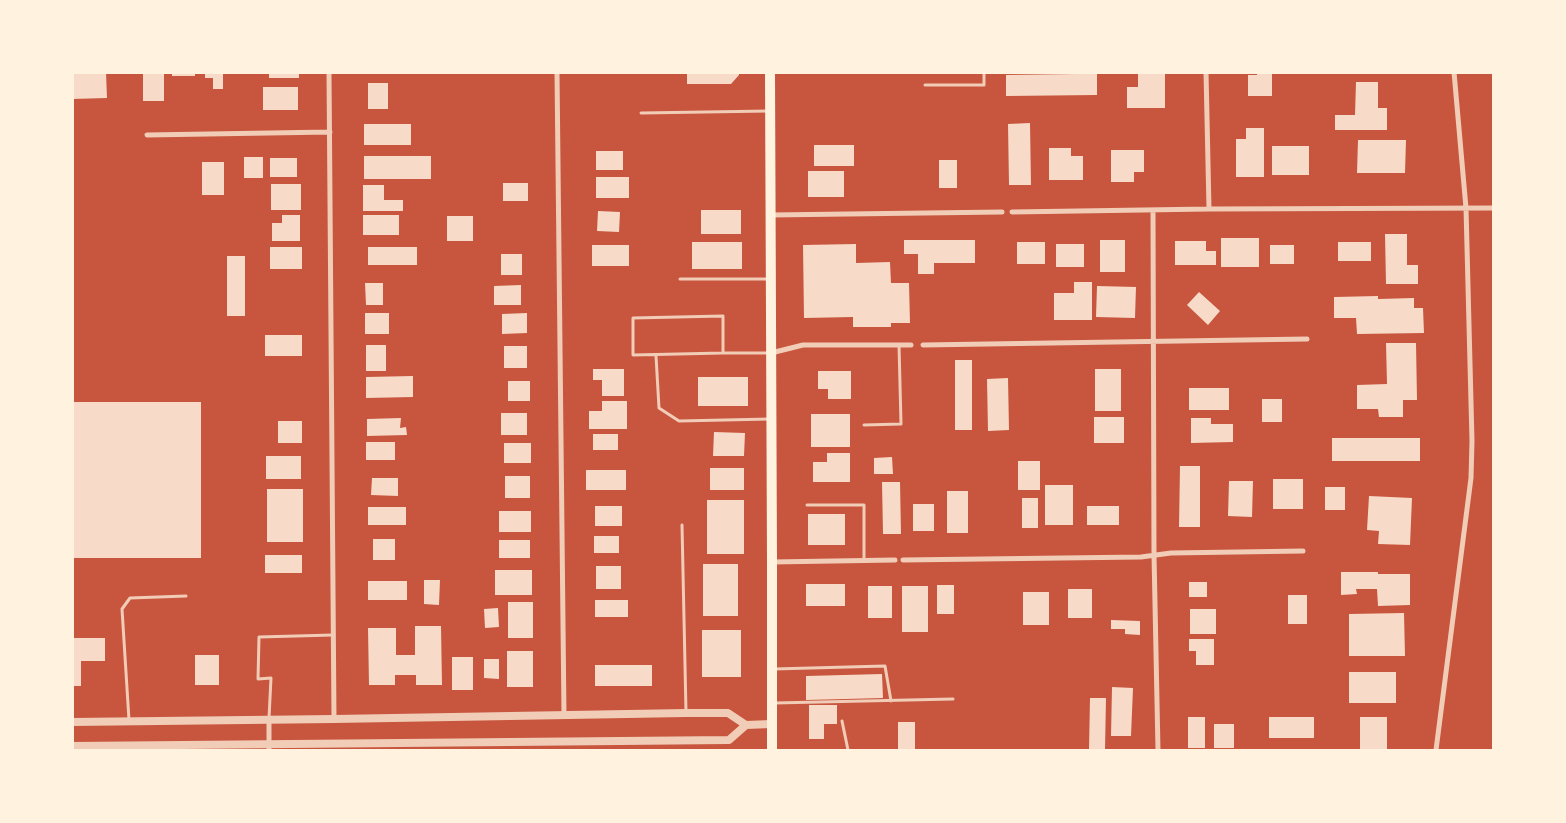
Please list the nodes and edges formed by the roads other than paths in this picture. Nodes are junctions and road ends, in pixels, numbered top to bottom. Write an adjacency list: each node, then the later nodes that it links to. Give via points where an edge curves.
1 (330, 72): 10 (street)
2 (557, 72): 46 (street)
3 (770, 72): 8 (highway)
4 (984, 72): 7 (lane, via 984,85)
5 (1206, 72): 14 (street)
6 (1454, 72): 12 (street)
7 (925, 85)
8 (770, 111): 9 (lane); 18 (highway)
9 (641, 113)
10 (330, 132): 11 (street); 40 (street)
11 (147, 135)
12 (1466, 208): 13 (street); 14 (street); 59 (street, via 1471,478)
13 (1494, 208)
14 (1209, 209): 15 (street)
15 (1153, 210): 17 (street); 22 (street)
16 (1002, 212): 18 (street)
17 (1012, 212)
18 (771, 216): 20 (highway)
19 (680, 279): 20 (lane)
20 (771, 279): 27 (highway)
21 (1307, 339): 22 (street)
22 (1153, 342): 25 (street); 34 (street)
23 (898, 345): 24 (street); 27 (street, via 802,345); 30 (lane, via 901,424)
24 (911, 345)
25 (923, 345)
26 (724, 353): 27 (lane); 28 (lane); 28 (lane, via 723,316 633,318 633,355)
27 (771, 354): 29 (highway)
28 (656, 356): 29 (lane, via 659,408 679,421)
29 (772, 419): 38 (highway)
30 (864, 425)
31 (807, 505): 35 (lane, via 864,505)
32 (682, 525): 45 (lane)
33 (1303, 551): 34 (street)
34 (1154, 555): 37 (street); 58 (street)
35 (864, 560): 36 (street); 38 (street)
36 (895, 560)
37 (903, 560)
38 (772, 562): 41 (highway)
39 (186, 596): 48 (lane, via 130,598 122,609)
40 (334, 634): 47 (street); 49 (lane, via 259,637 258,679 271,678)
41 (772, 669): 43 (lane, via 885,666); 44 (highway)
42 (952, 699): 43 (lane)
43 (891, 701): 44 (lane)
44 (772, 703): 52 (highway)
45 (686, 713): 46 (street); 53 (street, via 728,713)
46 (564, 715): 47 (street)
47 (334, 719): 49 (street)
48 (129, 720): 49 (street); 51 (street)
49 (269, 720): 55 (street)
50 (842, 721): 57 (lane)
51 (72, 722)
52 (771, 724): 53 (street); 56 (highway)
53 (746, 725): 55 (street, via 729,740)
54 (72, 746): 55 (street)
55 (269, 748)
56 (772, 750)
57 (848, 750)
58 (1158, 750)
59 (1436, 750)

